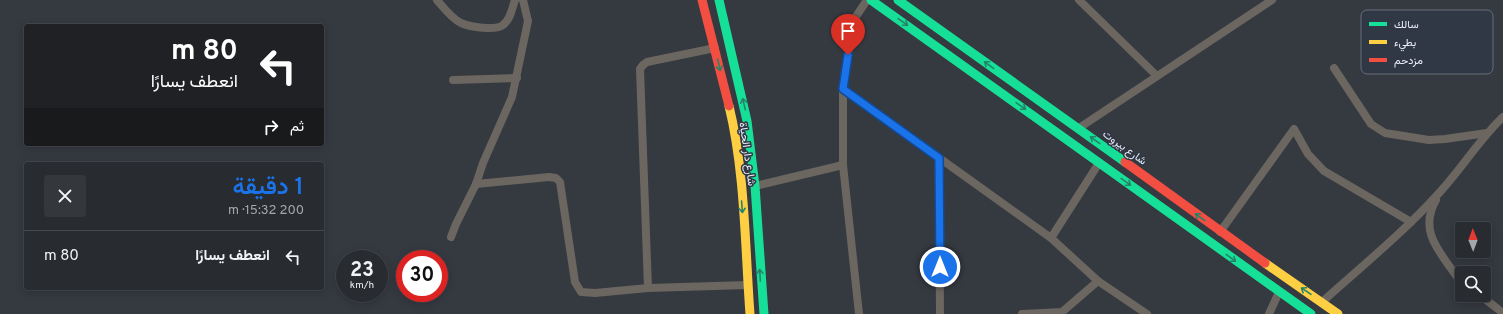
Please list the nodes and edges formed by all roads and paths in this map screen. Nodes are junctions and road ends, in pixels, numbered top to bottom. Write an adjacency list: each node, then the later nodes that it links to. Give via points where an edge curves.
1 (436, 0): 2 (street, via 462,23 494,28 502,26 509,19)
2 (515, 0)
3 (523, 0): 14 (street, via 528,21)
4 (702, 0): 11 (main road, شارع دار الحياة)
5 (720, 0): 26 (main road, شارع دار الحياة, one-way to 5, via 747,121)
6 (867, 0): 16 (street, via 853,21)
7 (871, 0): 20 (main road, one-way to 20)
8 (898, 0): 18 (main road, شارع بيروت, one-way to 8)
9 (1080, 0): 13 (street)
10 (1272, 0): 13 (street)
11 (716, 48): 27 (main road, شارع دار الحياة, one-way to 27, via 733,123); 36 (street, via 647,62 640,69)
12 (1334, 68): 21 (street, via 1371,124 1385,133 1429,140)
13 (1157, 76): 19 (street)
14 (517, 78): 15 (street); 25 (street, via 512,97)
15 (453, 80)
16 (843, 89): 22 (street); 24 (street)
17 (1503, 117): 21 (street)
18 (1065, 120): 19 (main road, شارع بيروت); 20 (main road)
19 (1079, 128): 30 (main road, شارع بيروت, one-way to 19)
20 (1057, 131): 23 (main road)
21 (1487, 132): 28 (street)
22 (939, 158): 32 (street); 44 (street)
23 (1099, 163): 32 (street); 37 (main road, one-way to 37)
24 (843, 165): 26 (street); 43 (street)
25 (476, 184): 31 (street); 36 (street, via 556,178 560,182 575,282 580,292)
26 (755, 186): 27 (main road); 42 (main road, شارع دار الحياة, one-way to 26)
27 (741, 190): 35 (main road, شارع دار الحياة, one-way to 35)
28 (1441, 191): 29 (street); 33 (street, via 1433,205 1429,233)
29 (1411, 222): 30 (street, via 1324,171 1308,154 1294,129); 38 (street)
30 (1220, 232): 38 (main road, شارع بيروت, one-way to 30)
31 (451, 237)
32 (1051, 238): 34 (street)
33 (1455, 274)
34 (1098, 281): 45 (street, via 1062,312); 46 (street)
35 (748, 286): 36 (street); 41 (main road, شارع دار الحياة)
36 (648, 288)
37 (1279, 292): 47 (street); 48 (main road)
38 (1322, 302): 49 (main road, شارع بيروت)
39 (1489, 302): 40 (street)
40 (1503, 313)
41 (750, 314)
42 (764, 314)
43 (859, 314)
44 (940, 314)
45 (1022, 314)
46 (1147, 314)
47 (1269, 314)
48 (1310, 314)
49 (1338, 314)

